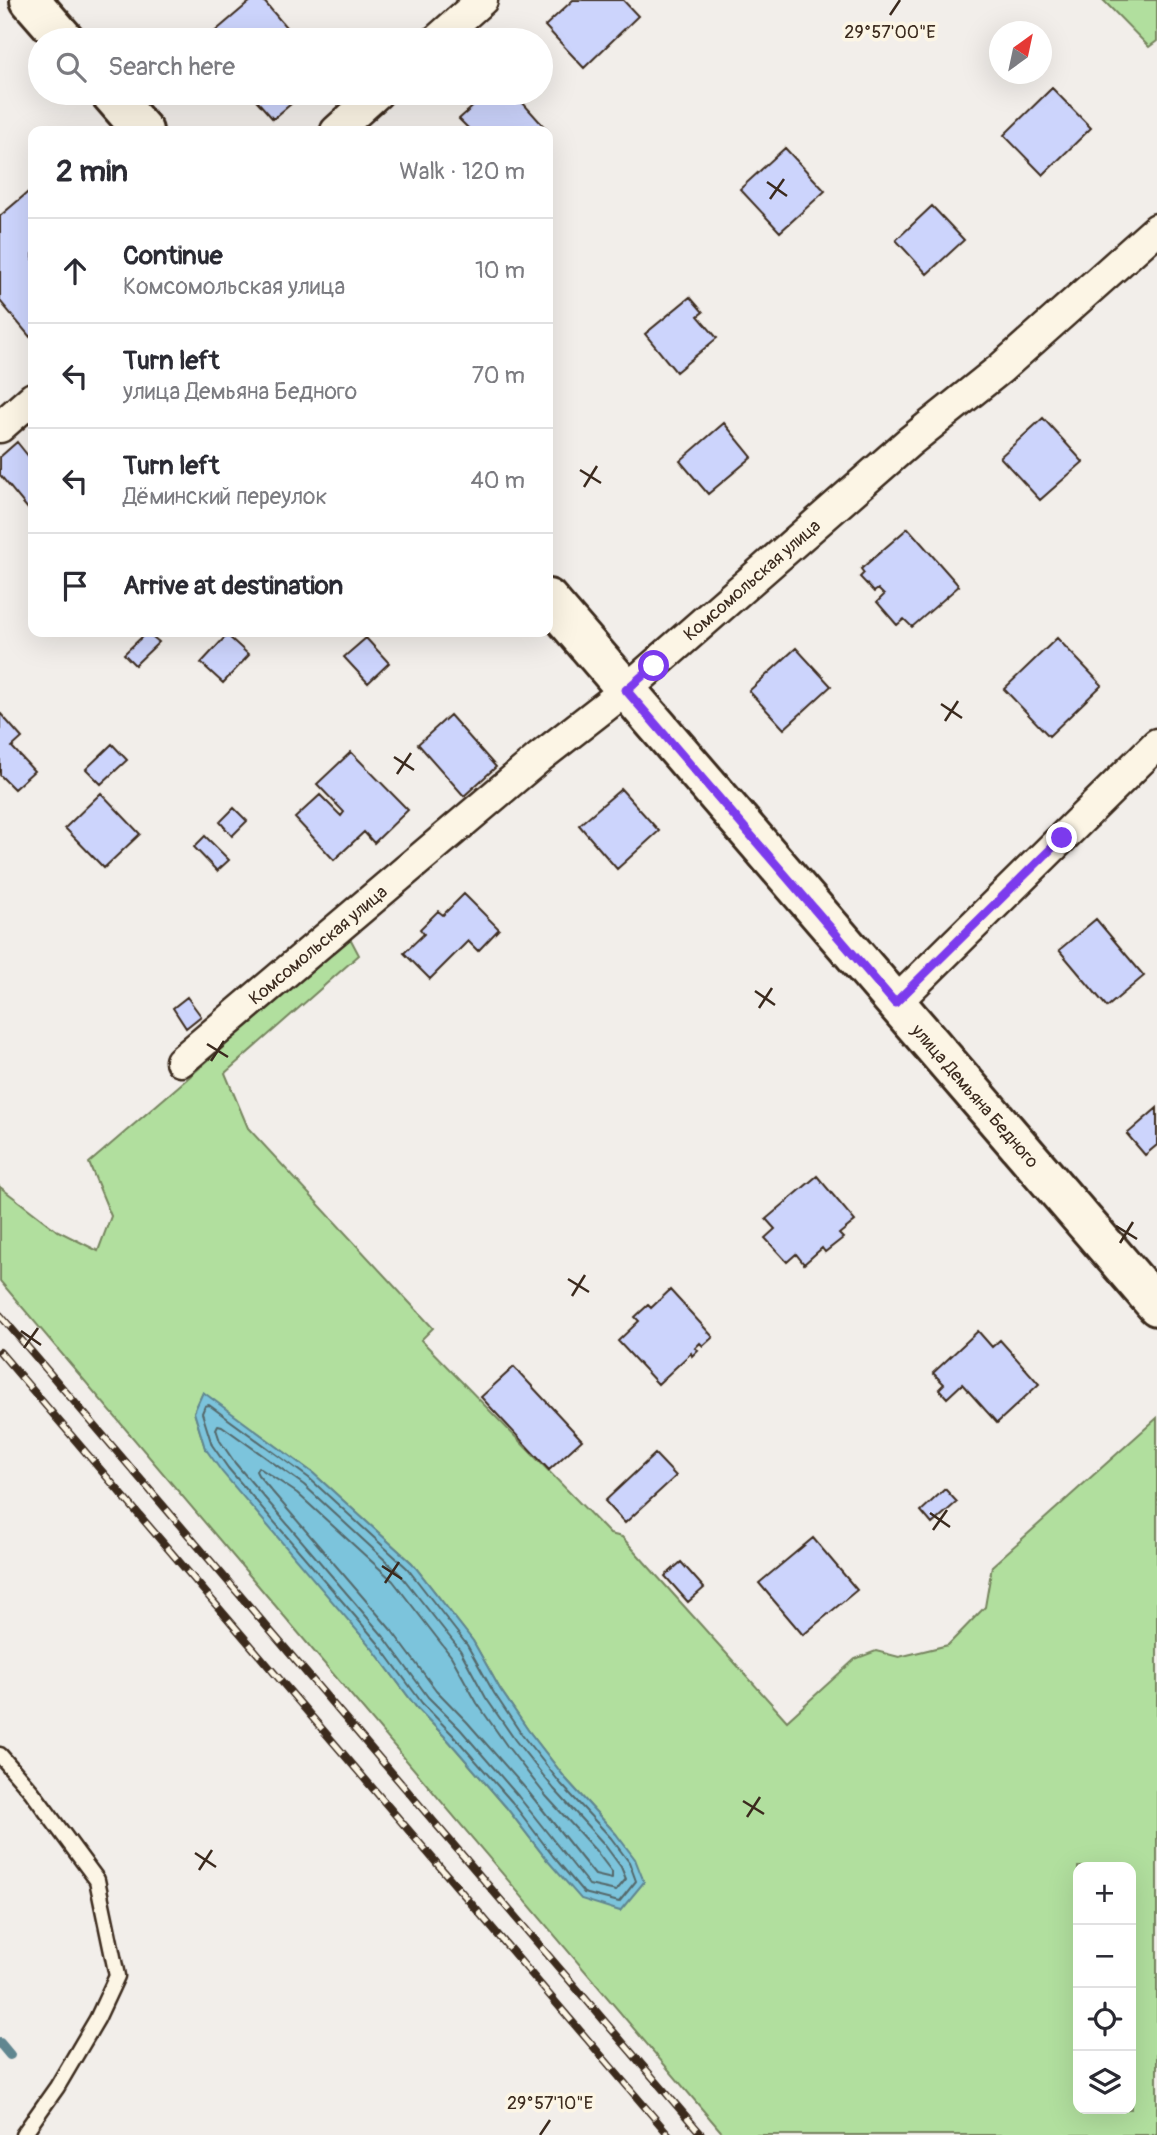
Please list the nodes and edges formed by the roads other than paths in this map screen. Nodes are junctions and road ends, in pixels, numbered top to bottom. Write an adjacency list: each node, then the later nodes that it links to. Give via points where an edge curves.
1 (30, 0): 3 (street)
2 (482, 0): 4 (street)
3 (54, 28)
4 (450, 28)
5 (120, 105): 7 (street)
6 (364, 105): 8 (street)
7 (139, 126)
8 (341, 126)
9 (1157, 229): 13 (street, Комсомольская улица)
10 (28, 403): 11 (street)
11 (0, 428)
12 (553, 605): 13 (street, улица Демьяна Бедного)
13 (626, 690): 15 (street, улица Демьяна Бедного); 16 (street, Комсомольская улица, via 540,757)
14 (1157, 744): 15 (street)
15 (895, 1003): 17 (street, улица Демьяна Бедного)
16 (181, 1061)
17 (1157, 1306)
18 (0, 1755): 19 (lane, via 97,1880 117,1976 57,2087)
19 (23, 2135)

